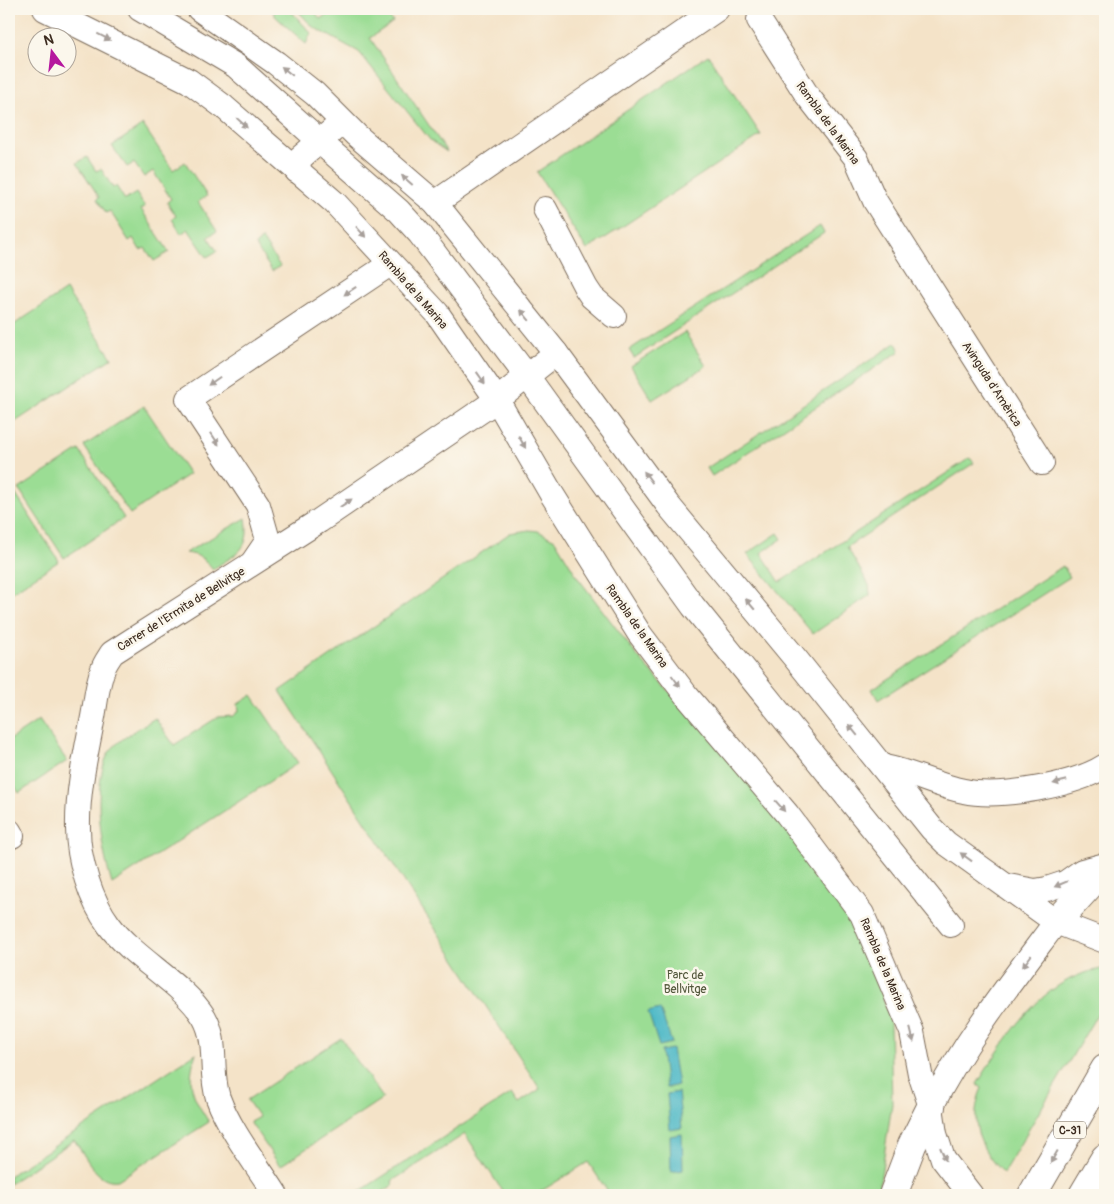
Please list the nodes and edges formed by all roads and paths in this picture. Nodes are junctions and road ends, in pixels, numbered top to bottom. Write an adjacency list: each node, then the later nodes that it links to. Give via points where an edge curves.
1 (45, 9): 5 (street, Rambla de la Marina)
2 (140, 9): 15 (street, via 236,66 399,212 420,234)
3 (199, 9): 7 (street, one-way to 3, via 315,94)
4 (717, 9): 9 (street, via 468,192)
5 (71, 14): 8 (street, Rambla de la Marina, one-way to 8, via 189,81)
6 (759, 20): 12 (street, Rambla de la Marina, via 807,95 856,158 875,201)
7 (346, 126): 8 (street, via 334,128 319,140 300,158); 9 (street, one-way to 7)
8 (297, 171): 11 (street, Rambla de la Marina, one-way to 11, via 335,203)
9 (435, 203): 14 (street, one-way to 9)
10 (545, 209): 13 (street, via 586,288)
11 (390, 264): 16 (street, Rambla de la Marina, one-way to 16, via 436,313); 18 (street, one-way to 18, via 188,399)
12 (942, 306): 17 (street, Avinguda d'Amèrica)
13 (614, 316)
14 (556, 353): 15 (street, Carrer de l'Ermita de Bellvitge); 22 (street, one-way to 14, via 668,505)
15 (526, 376): 16 (street, Carrer de l'Ermita de Bellvitge); 26 (street, via 693,606)
16 (497, 400): 19 (street, Carrer de l'Ermita de Bellvitge, one-way to 16); 29 (street, Rambla de la Marina, one-way to 29, via 551,493 640,633 686,695 788,814 862,914 912,1032 920,1074)
17 (1042, 463)
18 (261, 511): 19 (street, via 291,532); 20 (street, via 268,540)
19 (319, 521): 20 (street, Carrer de l'Ermita de Bellvitge)
20 (247, 568): 32 (street, Carrer de l'Ermita de Bellvitge, via 112,652 97,689 78,831 86,878 94,901 109,925 131,950 174,986 204,1017 215,1052 213,1078 218,1099)
21 (1105, 766): 22 (street, one-way to 22, via 1093,774 1021,792 965,792)
22 (884, 767): 24 (street, one-way to 22, via 932,830)
23 (1105, 867): 24 (street, one-way to 24, via 1082,871 1065,884 1047,889 1034,891); 25 (highway)
24 (1006, 886): 25 (street)
25 (1056, 922): 27 (street); 29 (street, one-way to 29, via 983,1019 952,1066)
26 (950, 926)
27 (1105, 941)
28 (1105, 1069): 31 (highway, C-31, one-way to 31)
29 (932, 1107): 33 (highway, via 912,1144); 34 (street, Rambla de la Marina, one-way to 34, via 935,1134 944,1158)
30 (1105, 1158): 35 (highway)
31 (1033, 1193)
32 (276, 1195)
33 (893, 1195)
34 (971, 1195)
35 (1083, 1195)

